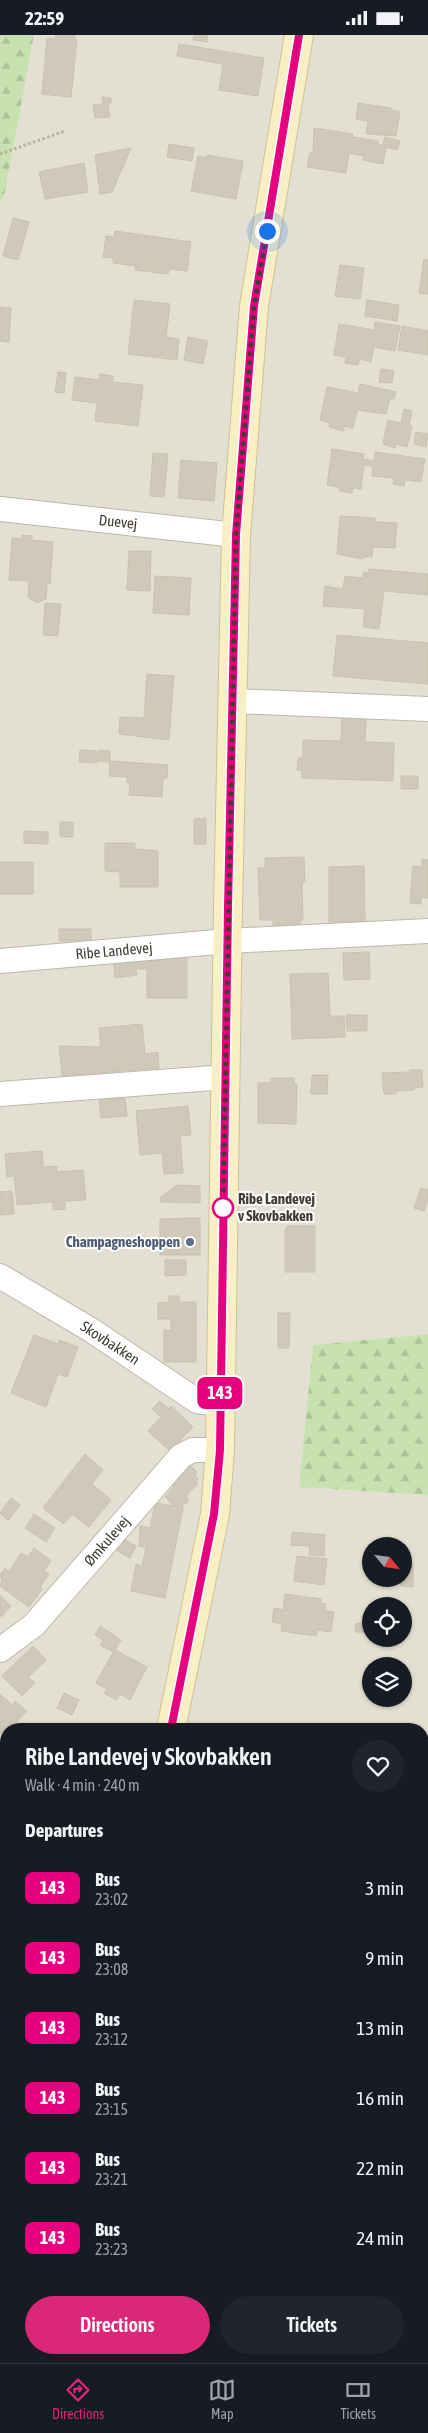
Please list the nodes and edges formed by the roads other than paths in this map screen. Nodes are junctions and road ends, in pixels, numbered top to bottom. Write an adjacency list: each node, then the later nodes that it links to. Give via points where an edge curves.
1 (299, 35): 3 (main road, via 254,306)
2 (0, 509): 3 (street, Duevej)
3 (236, 535): 4 (main road)
4 (234, 701): 5 (street); 7 (main road)
5 (428, 709)
6 (428, 931): 7 (street, Ribe Landevej)
7 (228, 941): 8 (street, Ribe Landevej); 9 (main road)
8 (0, 961)
9 (226, 1077): 10 (street); 12 (main road)
10 (0, 1094)
11 (0, 1277): 12 (street, Skovbakken, via 91,1330 197,1401)
12 (220, 1404): 13 (main road)
13 (220, 1450): 14 (street, Ømkulevej, via 193,1450 181,1456 34,1625); 15 (main road, via 214,1514)
14 (0, 1650)
15 (172, 1723)

